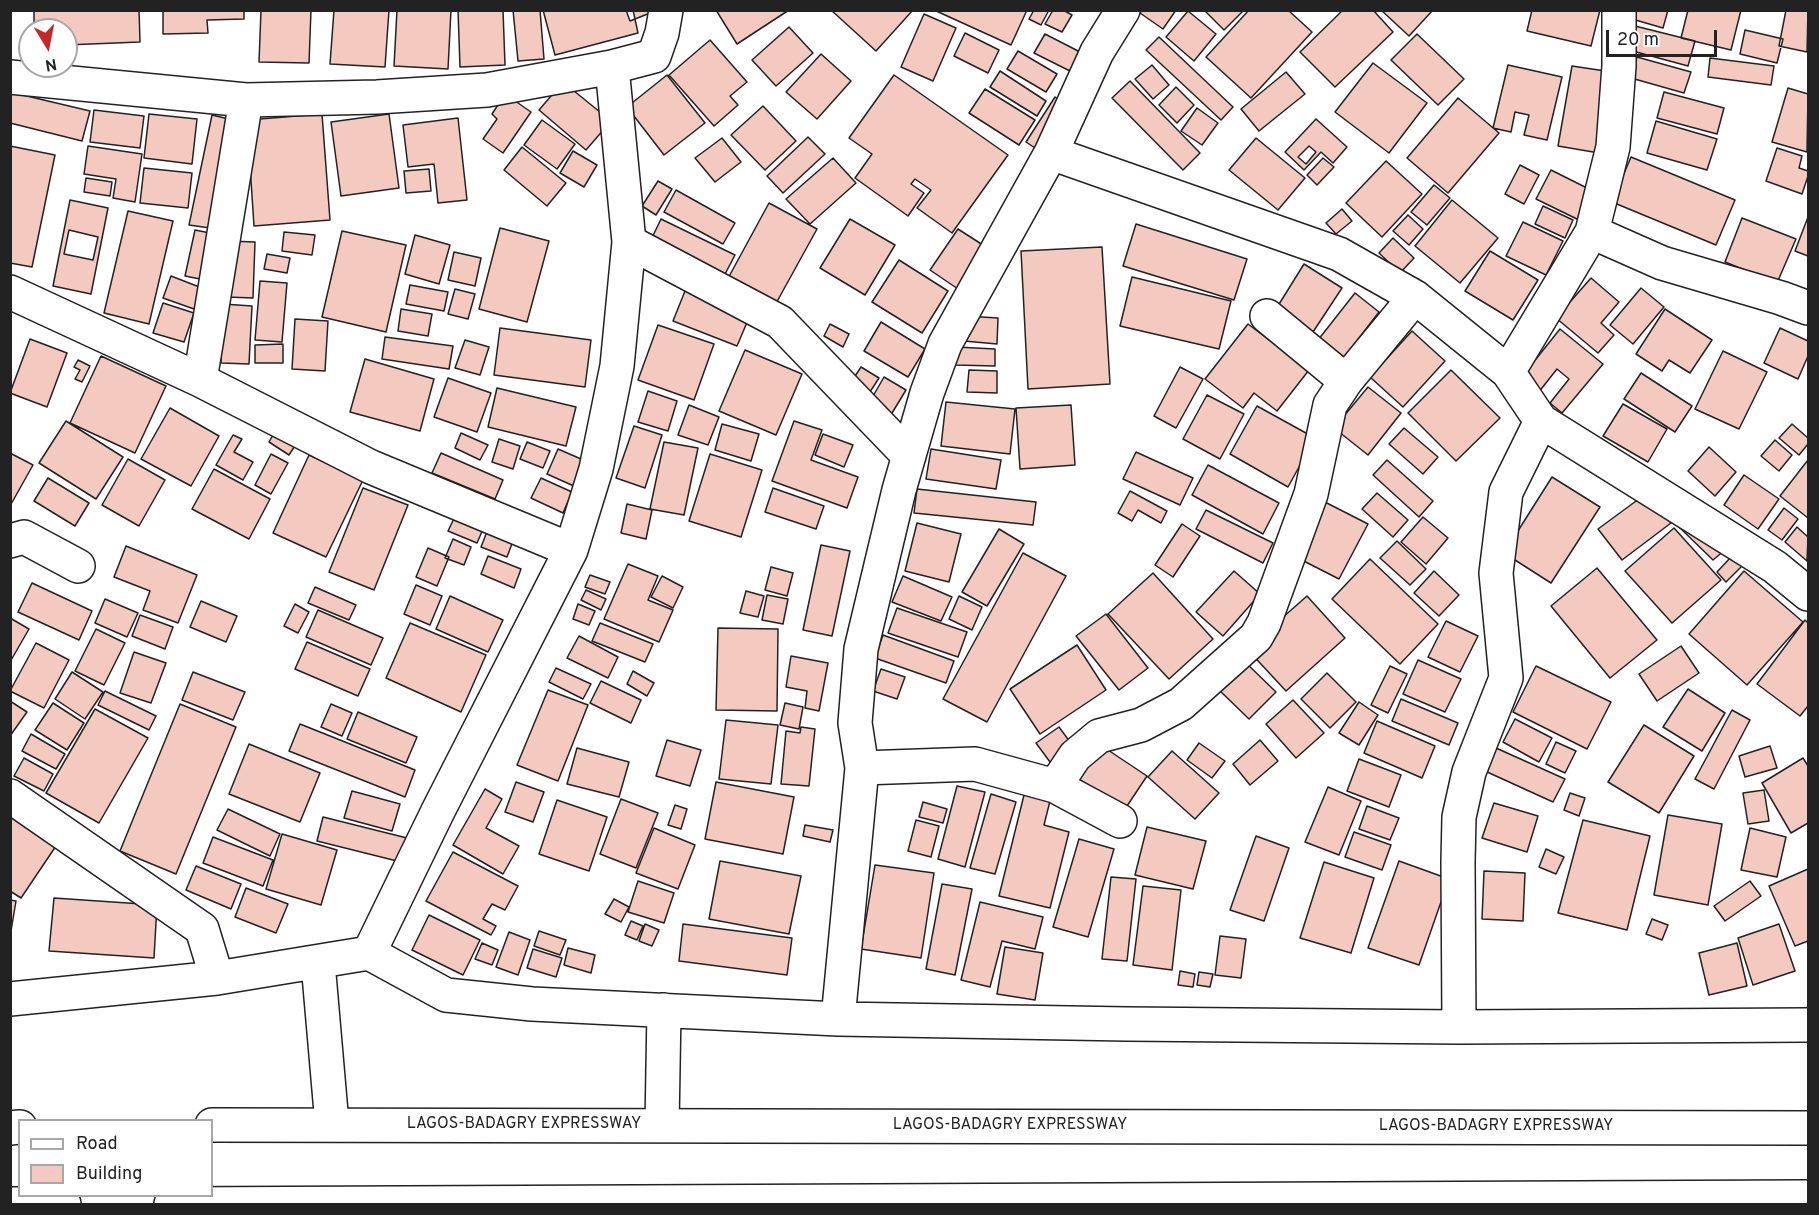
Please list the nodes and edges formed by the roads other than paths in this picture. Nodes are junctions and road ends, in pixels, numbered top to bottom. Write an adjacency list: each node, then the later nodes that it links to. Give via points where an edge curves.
1 (666, 10): 4 (main road, via 654,56)
2 (1123, 10): 7 (main road, via 1097,52)
3 (1619, 10): 8 (main road, via 1613,147)
4 (612, 67): 6 (main road, via 487,90); 9 (main road)
5 (10, 77): 6 (main road)
6 (246, 100): 15 (main road)
7 (1051, 153): 11 (main road, via 1339,254); 18 (main road, via 945,344)
8 (1592, 232): 12 (main road, via 1662,263); 14 (main road)
9 (629, 242): 18 (main road, via 780,322); 20 (main road, via 616,366 596,469)
10 (10, 292): 15 (main road)
11 (1415, 297): 14 (main road); 16 (main road)
12 (1809, 308)
13 (1268, 316): 16 (main road)
14 (1508, 372): 17 (main road)
15 (200, 380): 20 (main road, via 371,467)
16 (1346, 381): 24 (main road, via 1330,405 1311,494 1256,637 1181,704 1141,725 1100,736 1074,756)
17 (1541, 421): 22 (main road, via 1775,567); 34 (main road, via 1506,492 1496,573 1506,678 1469,772 1460,817)
18 (909, 456): 23 (main road, via 861,649 855,723)
19 (10, 541): 21 (main road, via 24,537)
20 (571, 550): 27 (main road)
21 (78, 566)
22 (1809, 594)
23 (862, 768): 24 (main road, via 975,764); 32 (main road)
24 (1055, 786): 26 (main road)
25 (10, 796): 29 (main road, via 202,929)
26 (1120, 821)
27 (369, 953): 28 (main road); 31 (main road, via 446,995 532,1004)
28 (318, 963): 29 (main road); 35 (main road)
29 (217, 978): 30 (main road)
30 (10, 999)
31 (664, 1010): 32 (main road); 37 (main road)
32 (838, 1019): 34 (main road)
33 (1809, 1025): 34 (main road)
34 (1459, 1027)
35 (332, 1124): 36 (main road, LAGOS-BADAGRY EXPRESSWAY); 37 (main road, LAGOS-BADAGRY EXPRESSWAY)
36 (213, 1125)
37 (662, 1125): 38 (main road, LAGOS-BADAGRY EXPRESSWAY)
38 (1809, 1128)
39 (1809, 1197): 42 (main road)
40 (10, 1204): 41 (main road)
41 (64, 1204)
42 (171, 1204)

